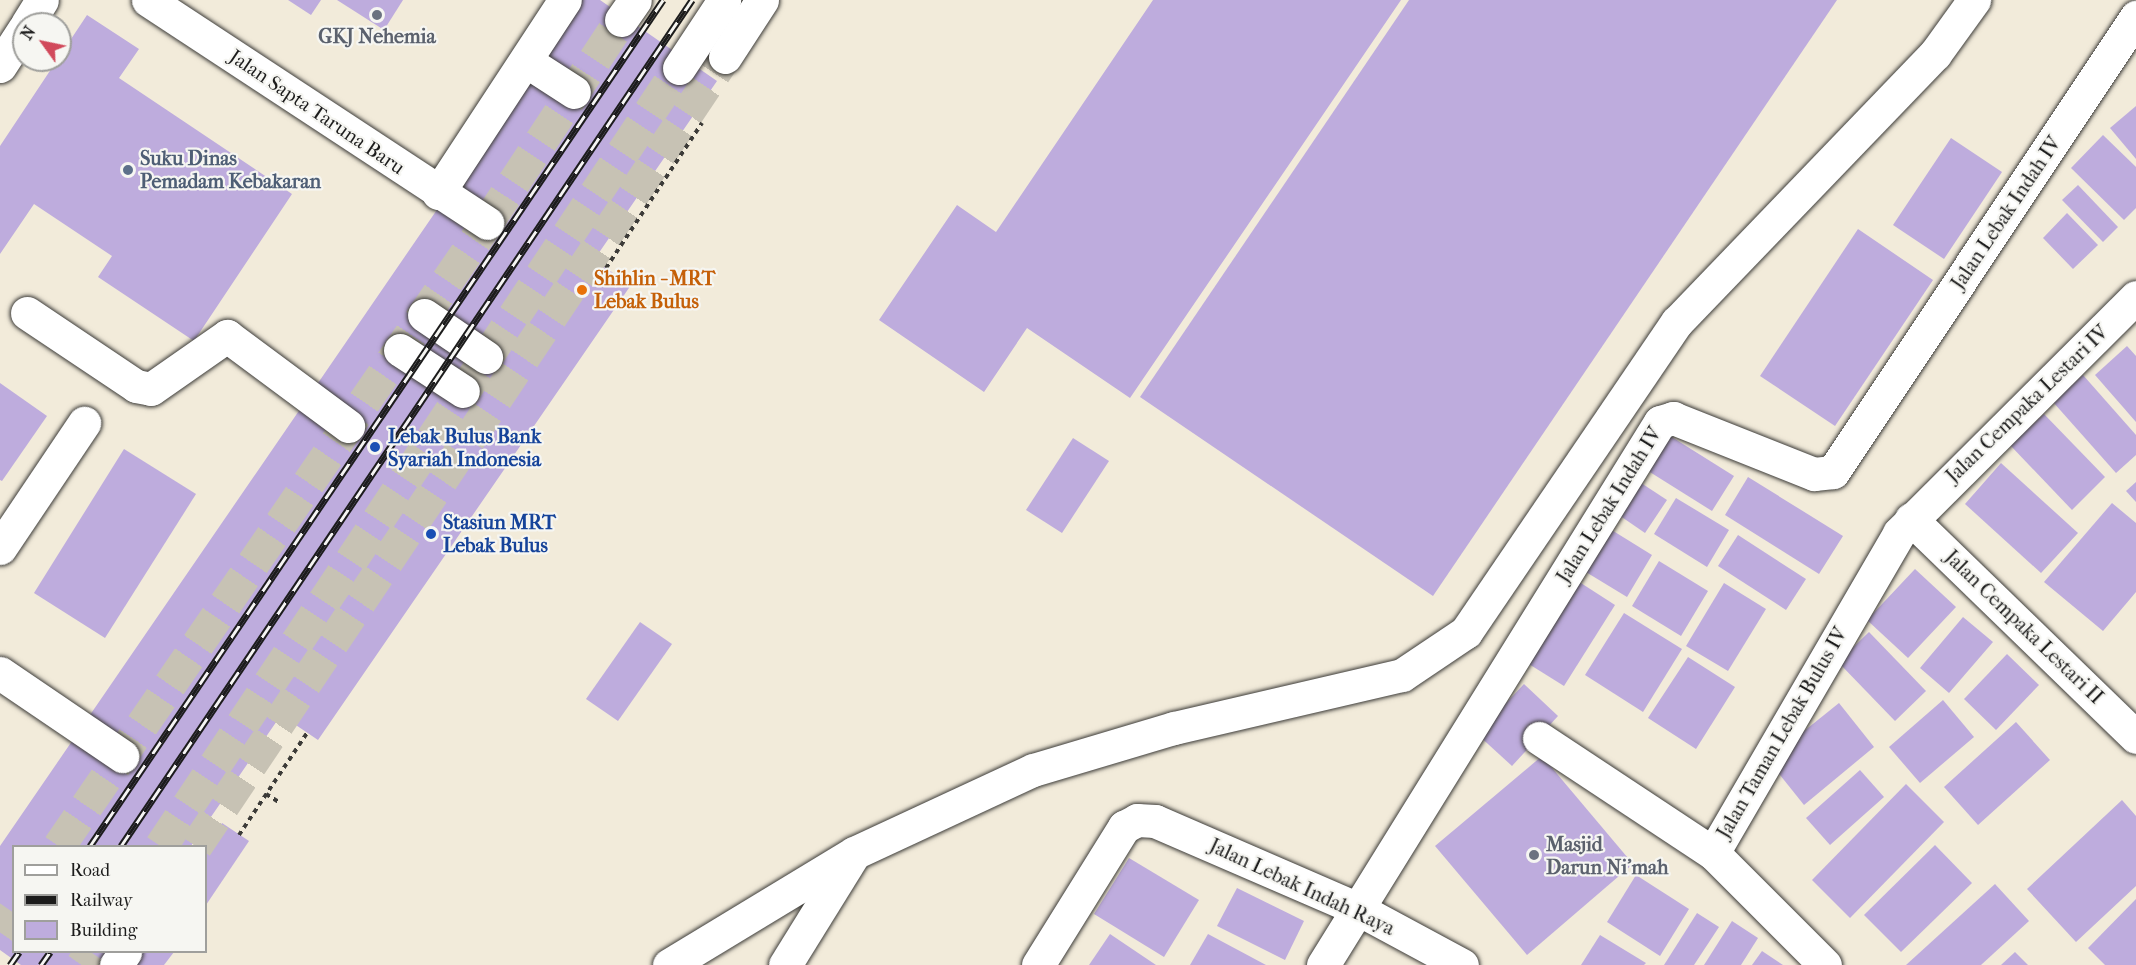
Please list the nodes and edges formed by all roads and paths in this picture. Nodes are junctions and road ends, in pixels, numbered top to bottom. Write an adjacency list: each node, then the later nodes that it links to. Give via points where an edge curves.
1 (148, 0): 14 (main road, Jalan Sapta Taruna Baru)
2 (566, 0): 9 (main road)
3 (724, 0): 11 (main road)
4 (762, 0): 8 (main road)
5 (1974, 0): 35 (main road, via 1935,54 1677,322 1466,632 1402,675 1174,728 1034,770)
6 (2136, 17): 37 (main road, Jalan Lebak Indah IV, via 1833,472 1814,474 1673,417 1660,422)
7 (12, 48): 10 (main road)
8 (725, 57)
9 (526, 61): 12 (main road); 14 (main road)
10 (0, 66)
11 (679, 68)
12 (574, 92)
13 (702, 123): 16 (path)
14 (438, 193): 15 (main road, Jalan Sapta Taruna Baru)
15 (487, 223)
16 (606, 268)
17 (2136, 297): 25 (main road, Jalan Cempaka Lestari IV)
18 (27, 314): 24 (main road, via 135,386 151,388 227,336)
19 (424, 315): 21 (main road)
20 (400, 350): 22 (main road)
21 (486, 357)
22 (463, 392)
23 (84, 423): 26 (main road)
24 (348, 426)
25 (1914, 515): 28 (main road, Jalan Cempaka Lestari II); 36 (main road, Jalan Taman Lebak Bulus IV, via 1893,543)
26 (0, 548)
27 (0, 673): 31 (main road)
28 (2130, 719)
29 (307, 733): 32 (path)
30 (1539, 738): 36 (main road)
31 (122, 756)
32 (266, 794): 33 (path); 34 (path)
33 (279, 802)
34 (239, 835)
35 (854, 853): 38 (main road); 39 (main road)
36 (1713, 853): 43 (main road, Jalan Taman Lebak Bulus IV)
37 (1358, 909): 40 (main road, Jalan Lebak Indah Raya, via 1155,820 1137,820 1124,826); 41 (main road, Jalan Lebak Indah IV); 42 (main road, Jalan Lebak Indah Raya)
38 (669, 965)
39 (785, 965)
40 (1038, 965)
41 (1323, 965)
42 (1462, 965)
43 (1825, 965)

